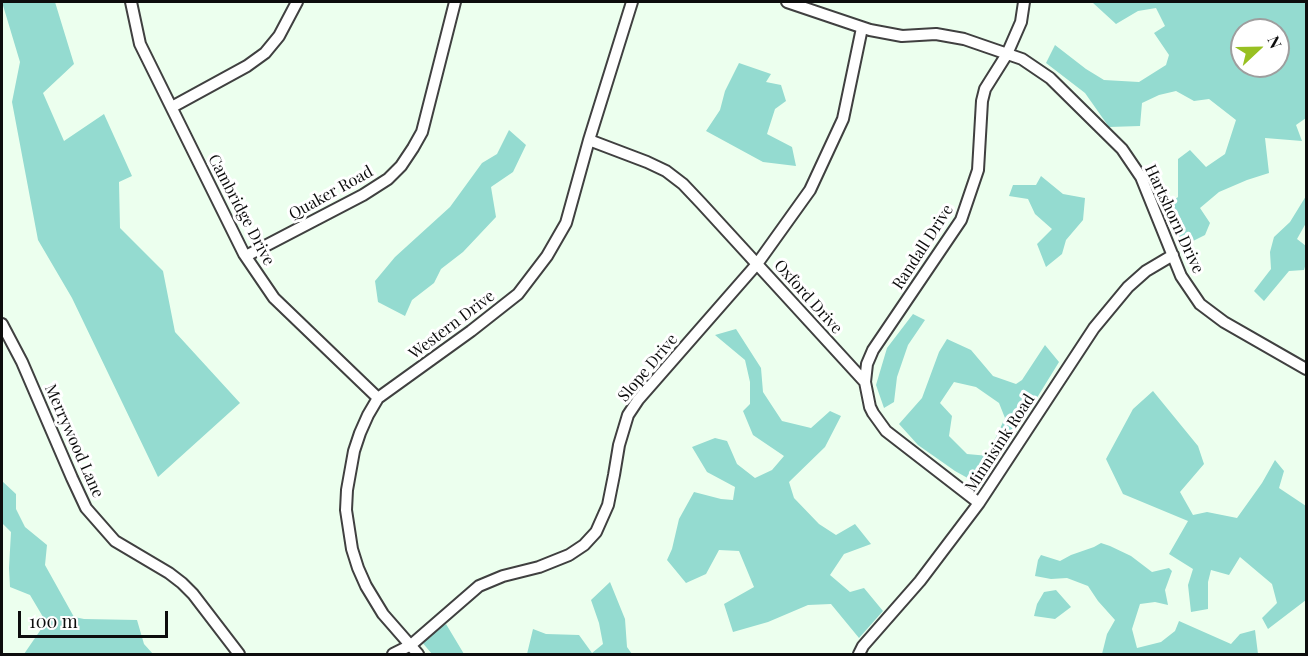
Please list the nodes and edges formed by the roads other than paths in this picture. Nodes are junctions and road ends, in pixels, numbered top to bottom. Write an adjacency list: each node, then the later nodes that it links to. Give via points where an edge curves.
1 (131, 2): 9 (street, Cambridge Drive, via 140,44)
2 (297, 2): 9 (street, via 265,53)
3 (455, 2): 12 (street, Quaker Road, via 422,132 401,166 363,195)
4 (632, 2): 10 (street, Western Drive)
5 (787, 2): 7 (street, Hartshorn Drive)
6 (1024, 2): 8 (street, Randall Drive, via 1021,22)
7 (862, 28): 8 (street, Hartshorn Drive, via 902,36 936,34 964,39); 13 (street, Slope Drive, via 843,119 827,156 810,190)
8 (1007, 54): 11 (street, Hartshorn Drive, via 1050,78 1122,149 1142,177); 16 (street, Randall Drive, via 981,101 978,170 961,220 873,350)
9 (172, 107): 12 (street, Cambridge Drive)
10 (589, 140): 13 (street, Oxford Drive, via 666,171); 17 (street, Western Drive, via 566,223 518,294)
11 (1173, 255): 15 (street, Hartshorn Drive, via 1181,276 1200,304); 18 (street, Minnisink Road, via 1128,287 1094,328)
12 (246, 256): 17 (street, Cambridge Drive, via 274,298)
13 (758, 264): 16 (street, Oxford Drive); 19 (street, Slope Drive, via 628,415 608,505 596,532 569,555 479,586)
14 (2, 324): 20 (street, Merrywood Lane, via 87,508 114,541 182,583)
15 (1306, 369)
16 (865, 382): 18 (street, Oxford Drive, via 873,413 886,431)
17 (378, 398): 19 (street, Western Drive, via 351,461 348,530 366,586 382,614)
18 (979, 503): 23 (street, Minnisink Road)
19 (411, 645): 21 (street, Slope Drive); 22 (street, Western Drive)
20 (239, 654)
21 (393, 654)
22 (418, 654)
23 (859, 654)

